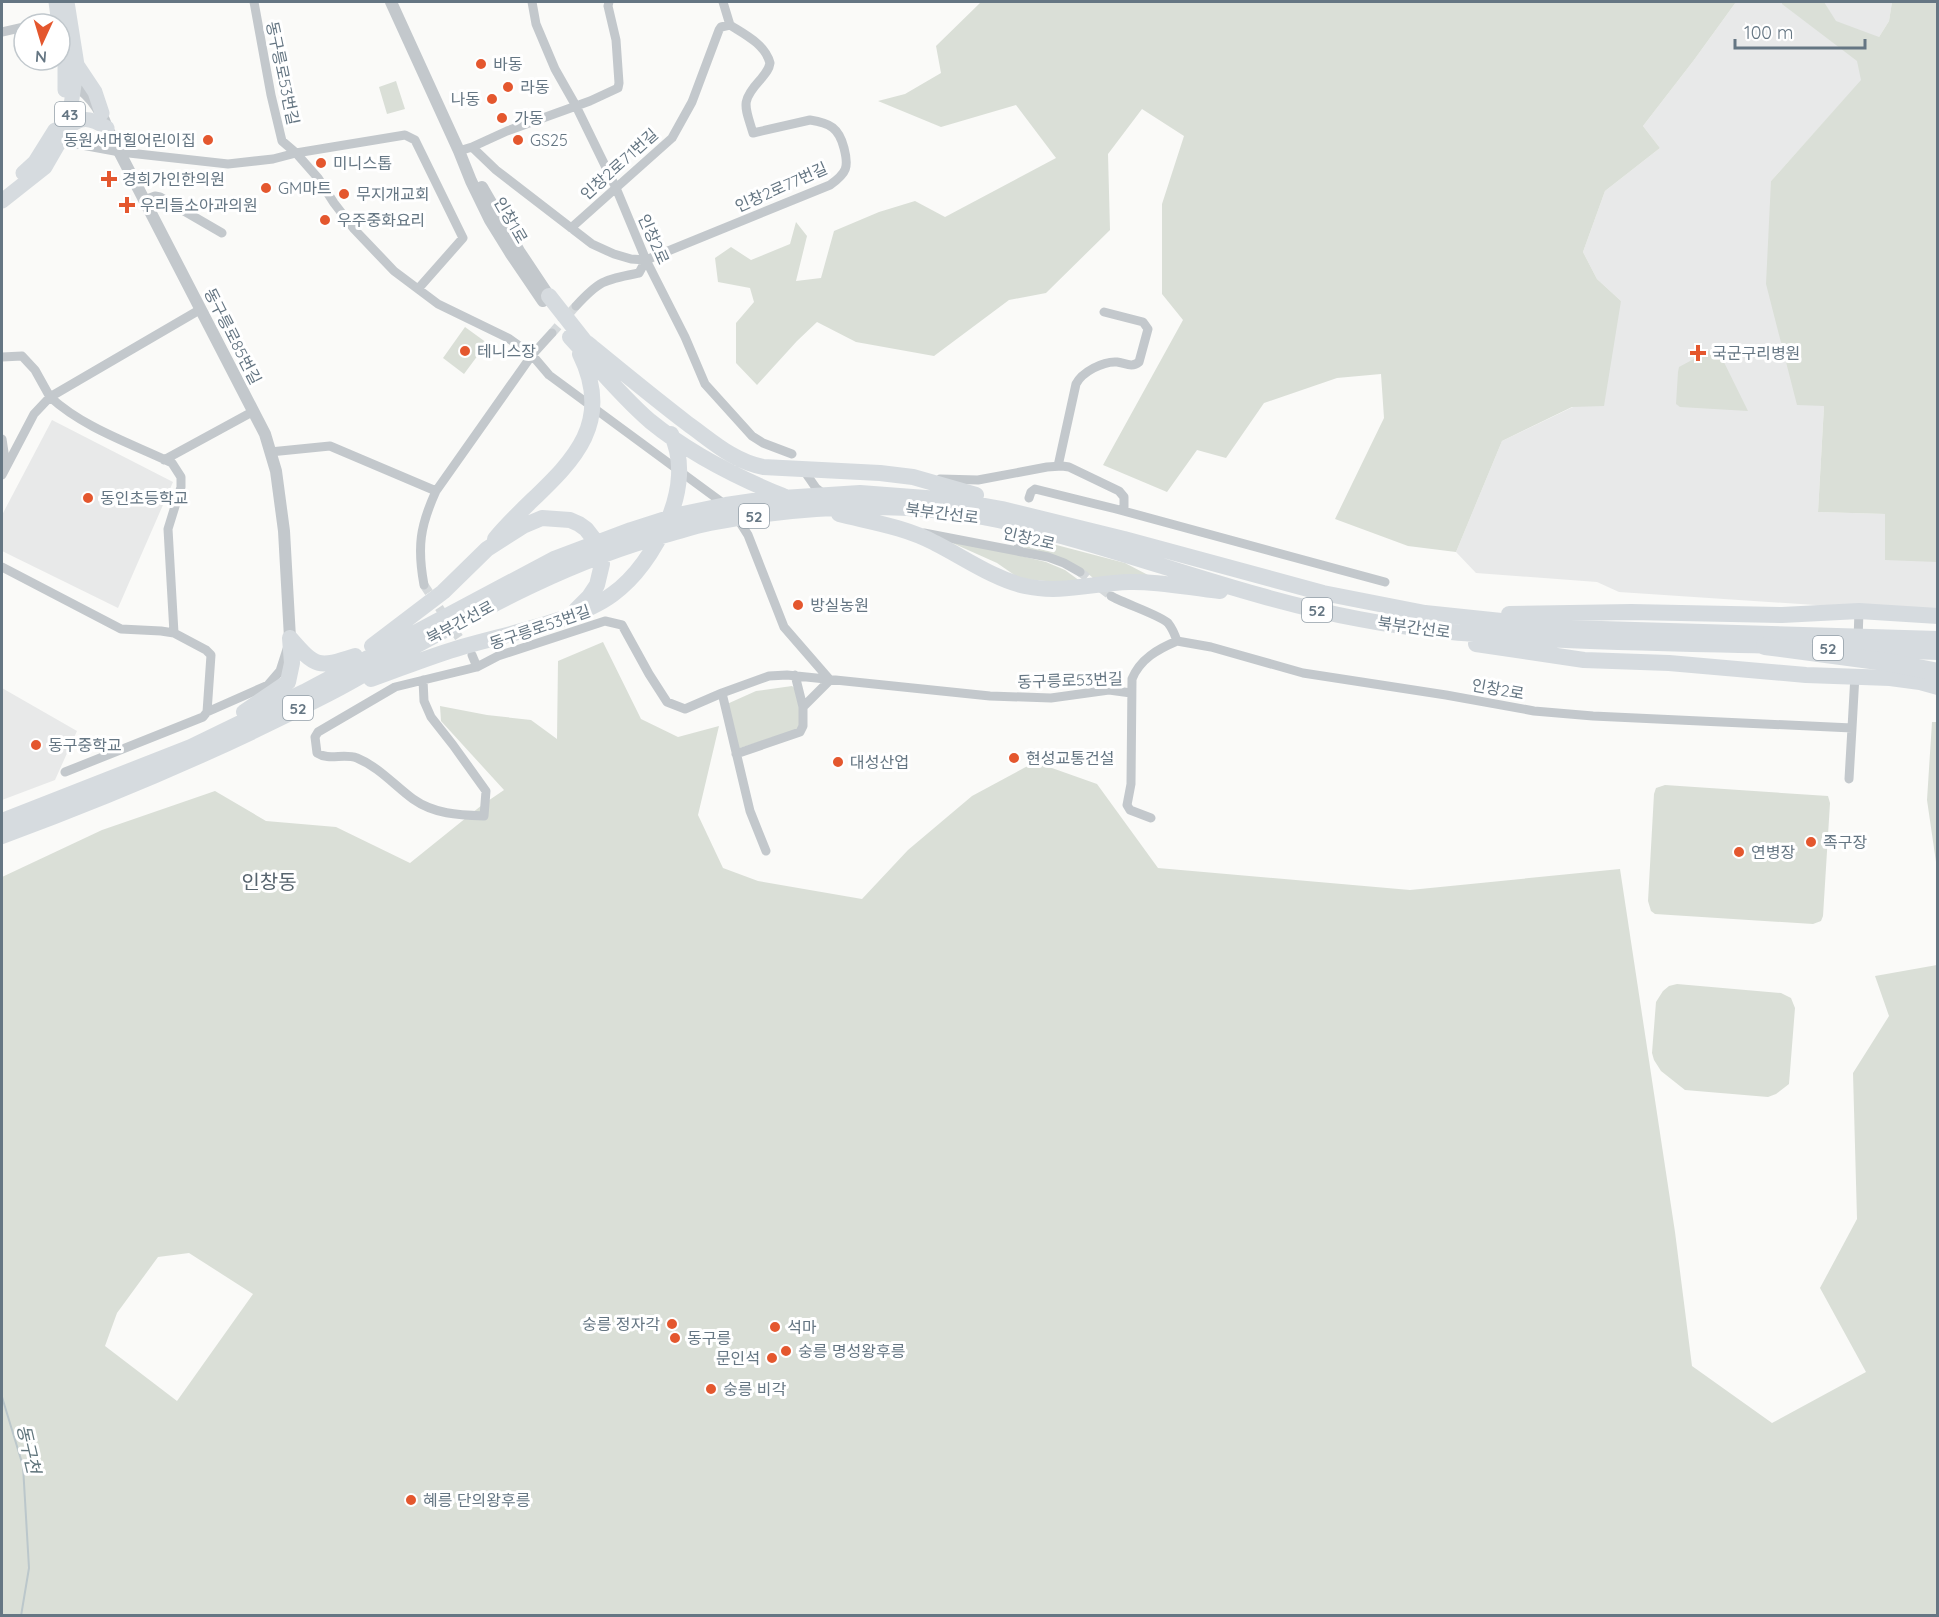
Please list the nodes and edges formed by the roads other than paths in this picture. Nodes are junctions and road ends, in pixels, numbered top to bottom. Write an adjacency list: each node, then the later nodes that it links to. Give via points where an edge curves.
1 (67, 2): 8 (main road, 43)
2 (254, 2): 17 (street, 동구릉로53번길, via 282,141)
3 (391, 2): 15 (street, 인창1로)
4 (531, 2): 11 (street, 인창2로, via 555,69)
5 (609, 2): 11 (street, via 619,86)
6 (723, 2): 7 (street)
7 (730, 24): 18 (street, 인창2로71번길, via 719,30 692,102 672,138); 24 (street, 인창2로77번길, via 753,40 770,63 746,102 753,133 810,120 826,124 841,136 846,170 830,185)
8 (77, 65): 10 (main road, 43); 12 (main road, via 95,92)
9 (68, 72): 10 (main road, 43)
10 (70, 84): 12 (street, 동구릉로85번길, via 87,95); 13 (main road, 43, via 70,112); 19 (main road, 43, via 55,131 35,162)
11 (576, 106): 14 (street); 18 (street, 인창2로)
12 (104, 120): 13 (main road, via 74,121); 16 (street, 동구릉로85번길)
13 (62, 136): 16 (street); 21 (main road, 43, via 45,167)
14 (472, 147): 15 (street); 22 (street)
15 (459, 151): 26 (street, 인창1로, via 490,220)
16 (120, 152): 17 (street, via 228,164); 20 (street, 동구릉로85번길)
17 (296, 153): 25 (street, 동구릉로53번길, via 354,229 394,271); 25 (street, via 405,135 415,140 463,238)
18 (616, 188): 22 (street, 인창2로71번길); 24 (street, 인창2로)
19 (2, 191)
20 (144, 200): 23 (street, via 160,197); 28 (street, 동구릉로85번길)
21 (2, 201)
22 (571, 228): 24 (street, via 614,254)
23 (222, 233)
24 (646, 260): 27 (street, via 639,273 593,287); 39 (street, 인창2로, via 710,392 752,436)
25 (418, 289): 33 (street, 동구릉로53번길)
26 (546, 298): 31 (highway); 32 (highway)
27 (576, 306)
28 (201, 309): 35 (street); 36 (street, 동구릉로85번길)
29 (1104, 312): 41 (street, via 1147,325 1139,362 1135,366 1114,362 1101,365 1080,378)
30 (552, 333): 33 (street)
31 (570, 337): 48 (highway, via 651,421 697,454 754,484 811,507); 51 (highway, via 592,389 588,429 581,446 559,475 509,522)
32 (587, 343): 44 (highway, via 720,448 751,465); 60 (highway, via 666,424 677,451 680,477 675,501 653,549 634,574 611,596)
33 (532, 355): 45 (street); 72 (street, 동구릉로53번길, via 549,375 733,512 748,536 784,627)
34 (2, 357): 35 (street, via 22,356)
35 (50, 397): 40 (street, via 65,410); 42 (street, via 34,414)
36 (254, 411): 38 (street, 동구릉로85번길); 40 (street)
37 (2, 439): 42 (street)
38 (270, 453): 45 (street, via 330,446); 65 (street, 동구릉로85번길, via 284,531)
39 (792, 454)
40 (164, 460): 64 (street, via 172,463 181,477 168,529)
41 (1058, 466): 44 (street, via 978,480); 47 (street, via 1069,467 1119,491 1124,497)
42 (4, 470)
43 (807, 475): 48 (street, 인창2로, via 816,488 836,502)
44 (916, 477): 50 (highway)
45 (436, 491): 56 (street, via 424,516 420,546)
46 (1029, 498): 47 (street, via 1035,489)
47 (1124, 511): 55 (street)
48 (905, 530): 52 (street, 인창2로); 58 (highway, via 1023,585 1050,590 1130,582)
49 (1020, 537): 52 (street)
50 (1124, 539): 59 (highway, 북부간선로 / 52, via 1323,593); 87 (highway, 북부간선로 / 52, via 1002,509 900,495 837,494 726,505 678,515 554,560 304,692)
51 (487, 549): 60 (highway, via 542,518 570,520 586,529 600,547 601,571 593,592); 70 (highway, via 443,592)
52 (1018, 550): 54 (street, 인창2로, via 1056,560)
53 (2, 567): 64 (street, via 121,629)
54 (1080, 572)
55 (1385, 582)
56 (424, 585)
57 (1111, 596): 67 (street, via 1158,616 1168,623)
58 (1261, 596): 63 (highway, 북부간선로 / 52); 82 (highway, 북부간선로 / 52, via 996,520 881,507 785,511 706,523 586,560 542,579)
59 (1425, 613): 61 (highway); 66 (highway, 북부간선로 / 52, via 1567,628)
60 (571, 615): 82 (highway, via 436,655)
61 (1859, 616): 62 (highway); 75 (street)
62 (1938, 616)
63 (1403, 627): 68 (highway, 북부간선로 / 52, via 1566,640); 75 (highway, via 1457,642 1584,660 1772,673)
64 (174, 633): 84 (street, via 211,655)
65 (290, 638): 70 (highway, via 316,664); 84 (street, via 280,671 268,685); 85 (highway, via 292,663 288,682)
66 (1938, 639)
67 (1177, 641): 81 (street, via 1137,667); 86 (street, 인창2로, via 1303,673 1534,711)
68 (1765, 646): 69 (highway, 북부간선로 / 52); 74 (highway)
69 (1938, 652)
70 (359, 654): 85 (highway)
71 (471, 656): 73 (street, 동구릉로53번길)
72 (809, 657): 76 (street, via 811,671); 78 (street, 동구릉로53번길)
73 (477, 667): 77 (street); 80 (street, 동구릉로53번길, via 498,656 605,621 622,625 667,702 686,709)
74 (1938, 672)
75 (1855, 674): 79 (highway); 86 (street)
76 (799, 675): 78 (street, 동구릉로53번길); 80 (street, 동구릉로53번길, via 769,676); 83 (street)
77 (423, 680): 77 (street, via 395,687 318,732 317,753 323,757 348,755 371,765 413,799 432,809 484,816 486,791 431,717 424,701)
78 (830, 680): 81 (street, 동구릉로53번길, via 1021,698 1109,690); 83 (street)
79 (1938, 687)
80 (722, 693): 88 (street)
81 (1131, 693): 91 (street, via 1131,784 1127,807)
82 (328, 694): 93 (highway, 북부간선로 / 52, via 165,772)
83 (803, 707): 88 (street, via 800,732)
84 (207, 712): 89 (street, via 192,722)
85 (237, 717): 87 (highway)
86 (1852, 728): 90 (street)
87 (179, 752): 92 (highway, 북부간선로 / 52)
88 (736, 754): 94 (street, via 750,811)
89 (65, 772)
90 (1849, 779)
91 (1150, 818)
92 (2, 821)
93 (2, 836)
94 (766, 851)

